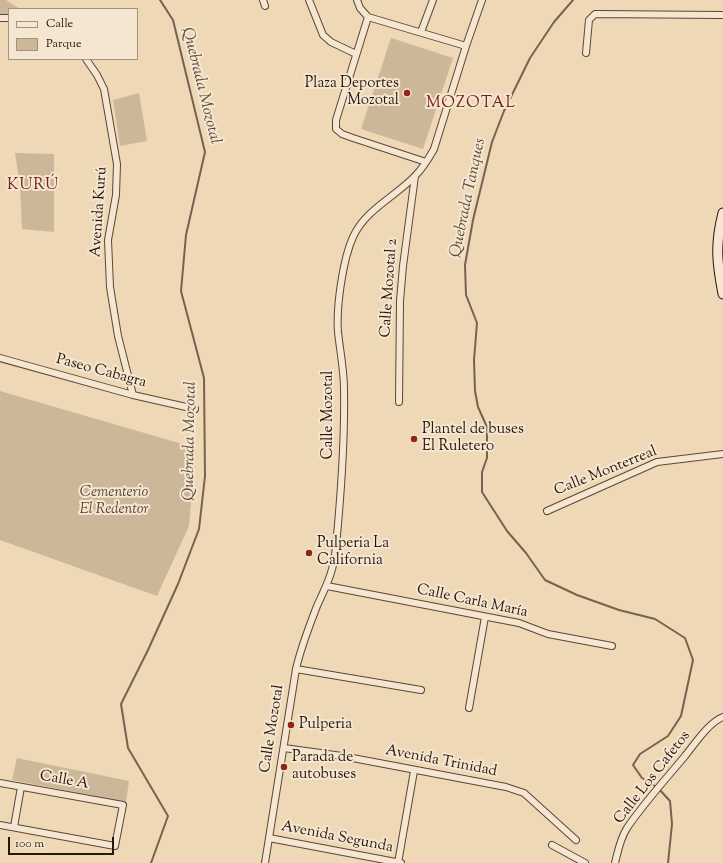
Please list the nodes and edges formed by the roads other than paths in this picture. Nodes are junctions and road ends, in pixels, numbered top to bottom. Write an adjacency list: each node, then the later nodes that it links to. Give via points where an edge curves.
1 (309, 0): 10 (street, via 323,35 331,42)
2 (357, 0): 6 (street)
3 (433, 0): 7 (street)
4 (482, 0): 8 (street, Calle Mozotal)
5 (723, 15): 9 (street, via 595,14 589,20)
6 (368, 17): 7 (street); 10 (street)
7 (421, 32): 8 (street)
8 (466, 46): 12 (street, Calle Mozotal, via 434,149)
9 (586, 53)
10 (356, 54): 12 (street, via 336,120 336,129 342,134)
11 (87, 60): 18 (street, Avenida Kurú, via 104,90 117,164 116,195 108,240 110,288 118,336)
12 (426, 162): 13 (street, Calle Mozotal)
13 (415, 176): 19 (street, Calle Mozotal 2, via 400,302); 23 (street, Calle Mozotal, via 360,224 349,249 339,303 338,331 344,378 344,448 336,547)
14 (723, 213): 15 (main road, via 717,246)
15 (720, 265): 16 (main road)
16 (723, 294)
17 (0, 358): 18 (street, Paseo Cabagra)
18 (133, 395): 20 (street, Paseo Cabagra)
19 (399, 402)
20 (195, 409)
21 (723, 454): 22 (street, Calle Monterreal, via 657,462)
22 (547, 511)
23 (327, 586): 24 (street, Calle Carla María); 26 (street, Calle Mozotal, via 303,643)
24 (485, 617): 25 (street, Calle Carla María, via 518,623 548,634); 28 (street)
25 (612, 646)
26 (296, 669): 27 (street); 30 (street, Calle Mozotal)
27 (421, 690)
28 (469, 708)
29 (723, 717): 42 (street, Calle Los Cafetos, via 718,718 708,728 627,829)
30 (284, 748): 31 (street, Avenida Trinidad); 36 (street, Calle Mozotal)
31 (414, 770): 37 (street, Avenida Trinidad, via 506,787 524,793); 40 (street)
32 (0, 783): 33 (street, Calle A)
33 (21, 787): 35 (street); 35 (street, Calle A, via 123,805 115,846)
34 (0, 825): 35 (street)
35 (14, 827)
36 (269, 838): 39 (street, Calle Mozotal); 40 (street, Avenida Segunda)
37 (576, 840)
38 (552, 845): 41 (street)
39 (265, 863)
40 (399, 863)
41 (585, 863)
42 (615, 863)

